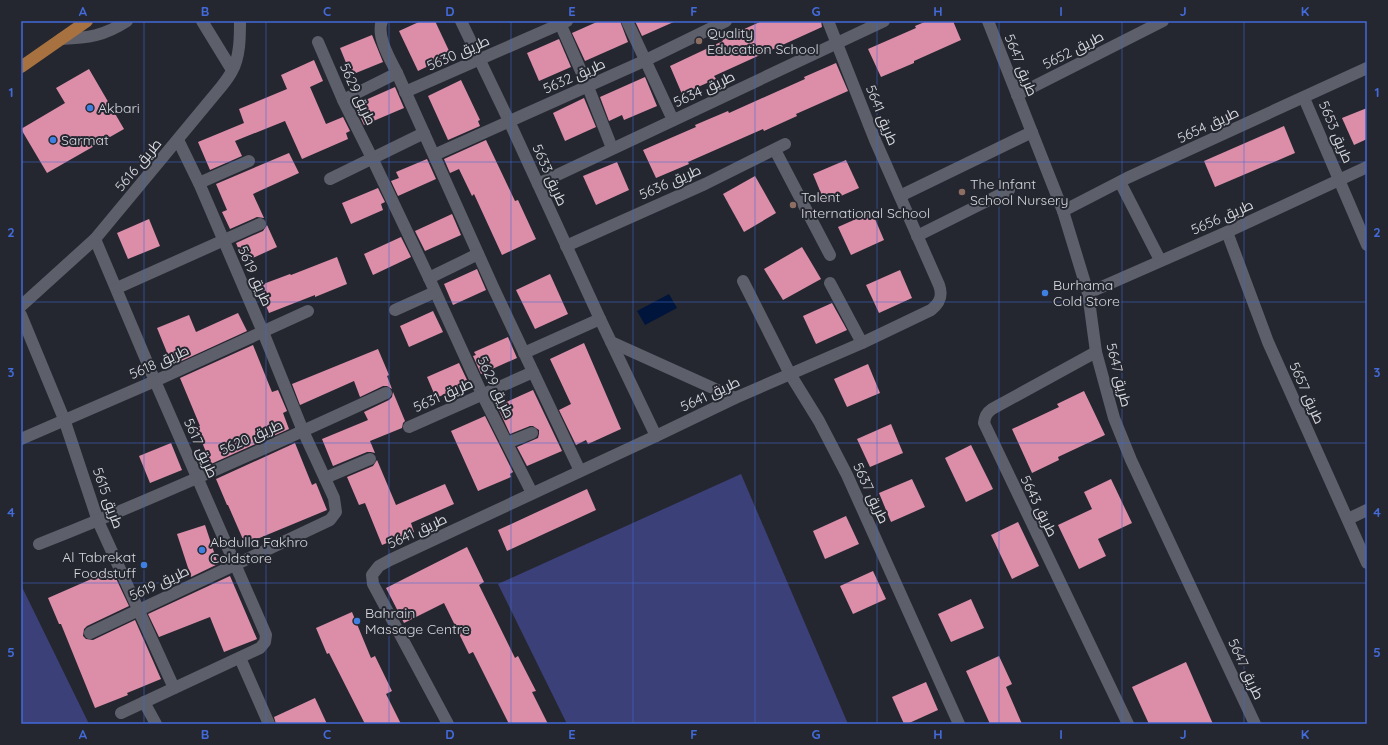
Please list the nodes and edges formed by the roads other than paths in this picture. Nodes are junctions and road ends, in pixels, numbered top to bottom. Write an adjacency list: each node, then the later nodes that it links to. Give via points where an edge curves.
1 (87, 21): 14 (main road)
2 (128, 21): 14 (street, via 102,34)
3 (202, 21): 21 (street)
4 (240, 21): 21 (street, طريق 5616, via 239,43)
5 (382, 21): 22 (street, via 382,39)
6 (461, 21): 17 (street, طريق 5633)
7 (627, 21): 18 (street)
8 (726, 21): 18 (street, طريق 5632)
9 (828, 21): 16 (street, طريق 5641)
10 (884, 21): 16 (street, طريق 5634)
11 (988, 21): 25 (street, طريق 5647)
12 (1163, 21): 25 (street, طريق 5652)
13 (562, 22): 17 (street, طريق 5630); 23 (street)
14 (60, 39): 19 (main road)
15 (318, 42): 27 (street, طريق 5629)
16 (837, 43): 28 (street, طريق 5634); 44 (street, طريق 5641)
17 (480, 59): 24 (street, طريق 5630); 29 (street, طريق 5633)
18 (644, 61): 23 (street, طريق 5632); 28 (street)
19 (21, 67)
20 (1367, 68): 26 (street, طريق 5654)
21 (232, 70): 32 (street, طريق 5616)
22 (396, 73): 24 (street); 27 (street)
23 (588, 87): 29 (street, طريق 5632); 33 (street)
24 (406, 92): 31 (street)
25 (1017, 95): 30 (street, طريق 5647)
26 (1304, 98): 39 (street, طريق 5653); 40 (street, طريق 5654)
27 (343, 100): 35 (street, طريق 5629)
28 (673, 120): 33 (street, طريق 5634)
29 (510, 121): 34 (street, طريق 5632); 42 (street, طريق 5633)
30 (1032, 132): 44 (street); 45 (street, طريق 5647)
31 (424, 133): 34 (street); 35 (street)
32 (178, 140): 41 (street, طريق 5619); 49 (street, طريق 5616)
33 (612, 148): 42 (street, طريق 5634)
34 (434, 155): 53 (street)
35 (372, 158): 38 (street); 56 (street, طريق 5629)
36 (249, 161): 41 (street)
37 (1367, 167): 39 (street, طريق 5656)
38 (330, 179)
39 (1340, 180): 47 (street, طريق 5656); 51 (street, طريق 5653)
40 (1120, 182): 45 (street, طريق 5654); 55 (street)
41 (199, 183): 50 (street, طريق 5619)
42 (538, 184): 52 (street, طريق 5633)
43 (1009, 190): 48 (street)
44 (900, 196): 48 (street, طريق 5641)
45 (1063, 211): 61 (street, طريق 5647)
46 (260, 224): 50 (street, طريق 5619)
47 (1227, 232): 55 (street, طريق 5656); 91 (street, طريق 5657, via 1268,342)
48 (917, 236): 69 (street, طريق 5641, via 941,290 939,302 931,310)
49 (96, 239): 59 (street, طريق 5617); 62 (street, طريق 5616)
50 (223, 240): 59 (street, طريق 5619); 67 (street, طريق 5619)
51 (1367, 245)
52 (566, 246): 54 (street, طريق 5636, via 780,147); 66 (street, طريق 5633)
53 (478, 254): 56 (street); 70 (street)
54 (830, 255)
55 (1160, 260): 61 (street, طريق 5656)
56 (429, 278): 60 (street, طريق 5629)
57 (743, 281): 73 (street, طريق 5637)
58 (830, 283): 69 (street)
59 (117, 288): 74 (street, طريق 5617)
60 (436, 292): 63 (street); 76 (street, طريق 5629)
61 (1088, 293): 71 (street, طريق 5647)
62 (21, 306)
63 (395, 310)
64 (308, 311): 67 (street, طريق 5618)
65 (21, 315): 78 (street, طريق 5615)
66 (600, 319): 68 (street, طريق 5633); 70 (street)
67 (263, 332): 74 (street, طريق 5618); 80 (street, طريق 5619)
68 (611, 342): 77 (street); 82 (street, طريق 5633)
69 (862, 343): 73 (street, طريق 5641)
70 (524, 352): 72 (street)
71 (1096, 352): 106 (street, طريق 5643, via 987,412 984,424); 107 (street, طريق 5647, via 1114,418)
72 (533, 372): 76 (street, طريق 5631); 86 (street)
73 (790, 374): 77 (street, طريق 5641); 105 (street, طريق 5637, via 819,421 847,475)
74 (155, 381): 78 (street, طريق 5618); 87 (street, طريق 5617)
75 (386, 393): 80 (street, طريق 5620)
76 (482, 394): 79 (street, طريق 5631); 84 (street, طريق 5629)
77 (735, 398): 82 (street, طريق 5641)
78 (64, 419): 83 (street, طريق 5618); 92 (street, طريق 5615)
79 (409, 427)
80 (303, 431): 87 (street, طريق 5620); 88 (street, طريق 5619)
81 (532, 433): 84 (street)
82 (656, 436): 86 (street, طريق 5641)
83 (21, 439)
84 (507, 443): 89 (street, طريق 5629)
85 (370, 459): 88 (street)
86 (580, 471): 89 (street, طريق 5641)
87 (198, 478): 92 (street, طريق 5620); 95 (street, طريق 5617)
88 (325, 478): 95 (street, طريق 5619, via 336,507 336,512 330,520)
89 (532, 493): 104 (street, طريق 5641, via 390,560 379,566 372,575 377,592)
90 (1367, 510): 91 (street)
91 (1348, 519): 94 (street, طريق 5657)
92 (98, 521): 93 (street, طريق 5620); 96 (street, طريق 5615)
93 (39, 544)
94 (1366, 558)
95 (235, 564): 96 (street, طريق 5619); 98 (street, طريق 5617, via 266,635 265,642 260,648)
96 (139, 609): 97 (street, طريق 5619); 99 (street, طريق 5615)
97 (90, 633)
98 (240, 658): 99 (street, طريق 5617); 103 (street)
99 (174, 688): 100 (street, طريق 5617)
100 (144, 702): 101 (street, طريق 5617); 102 (street)
101 (122, 713)
102 (156, 724)
103 (269, 724)
104 (448, 724)
105 (959, 724)
106 (1128, 724)
107 (1255, 724)

